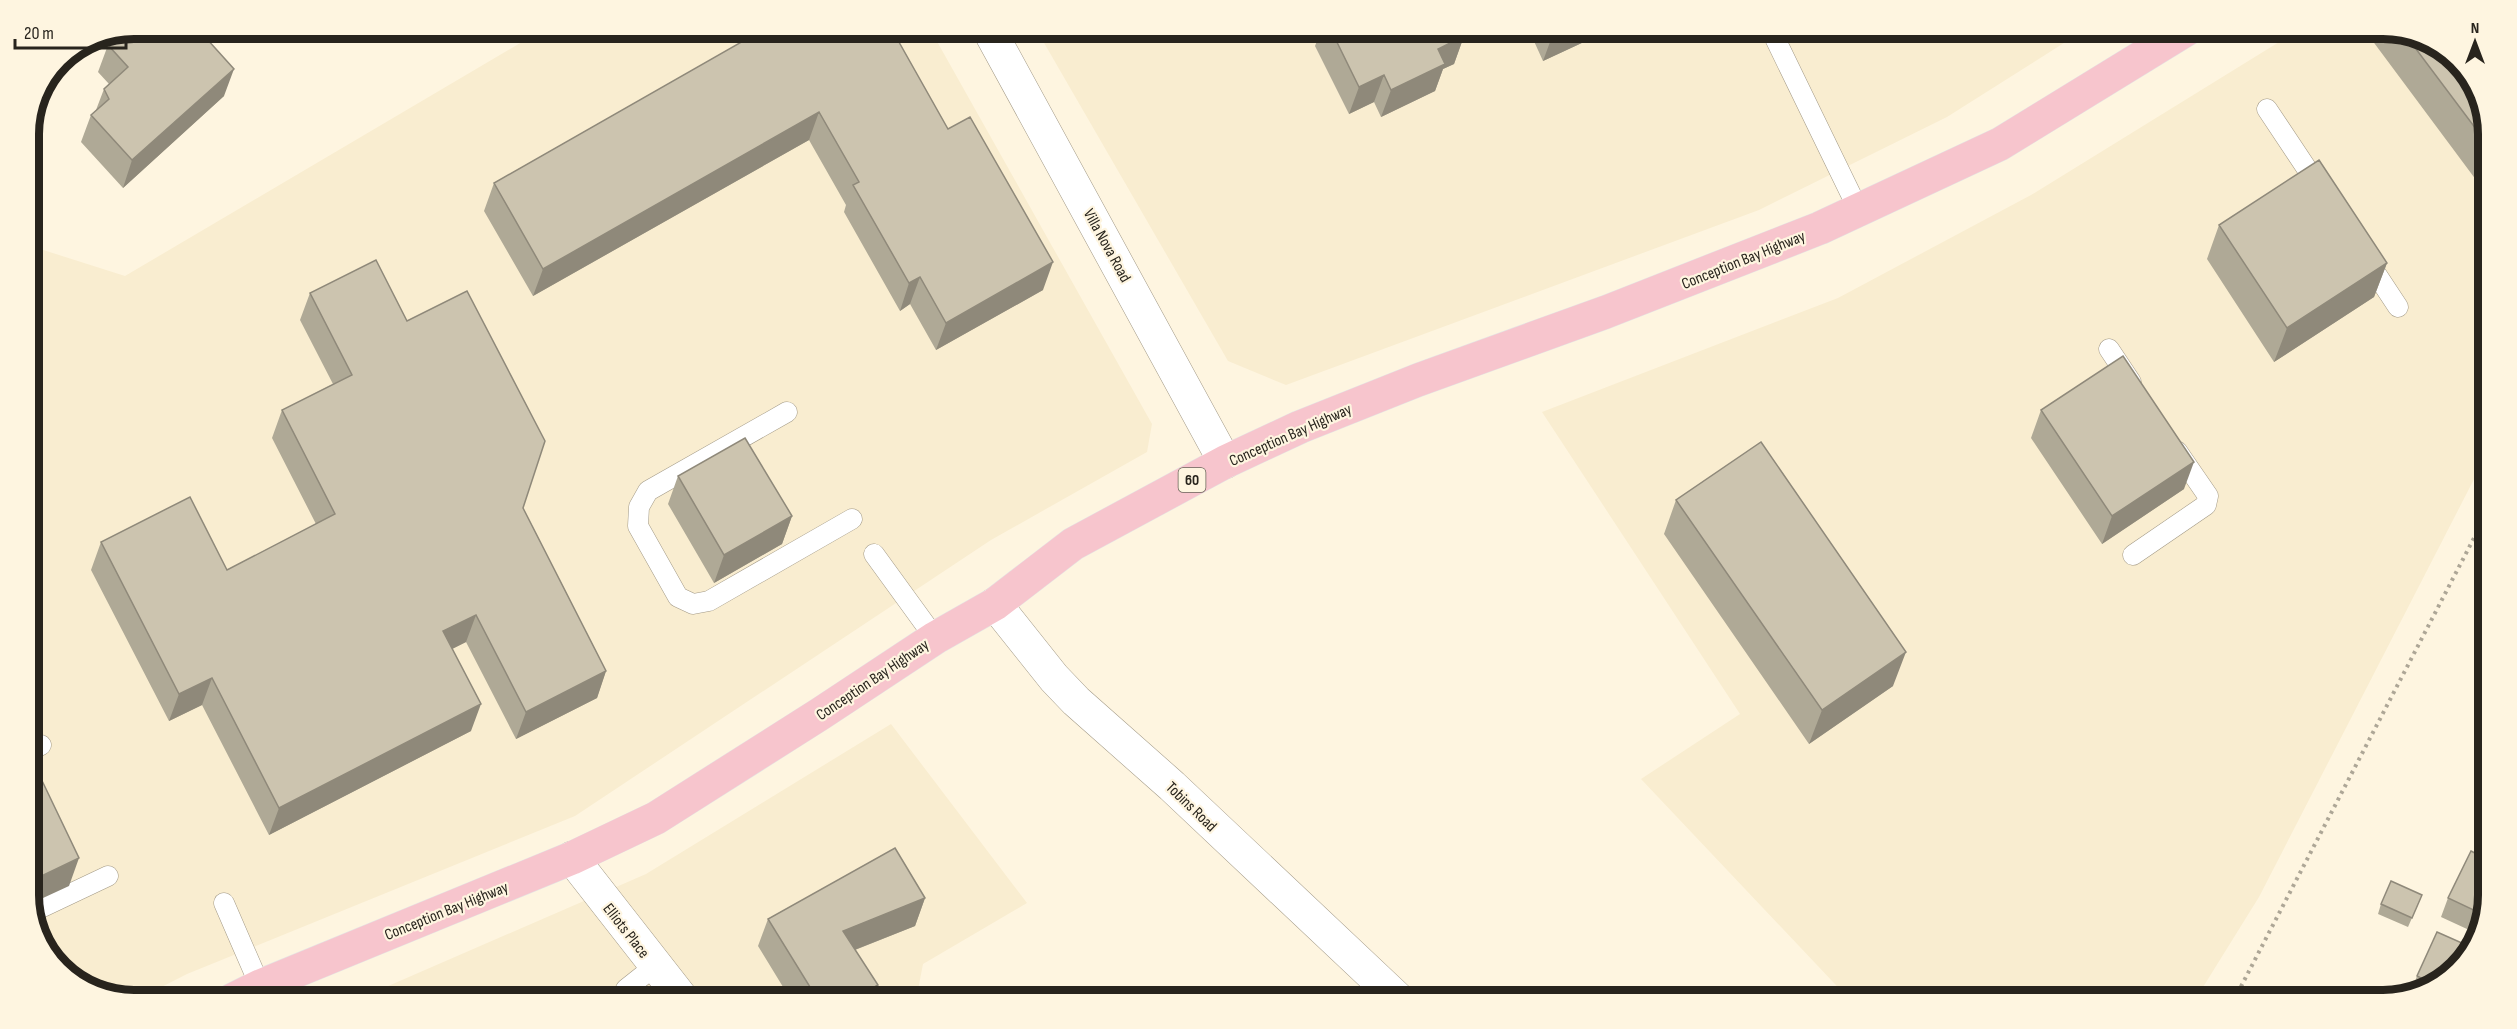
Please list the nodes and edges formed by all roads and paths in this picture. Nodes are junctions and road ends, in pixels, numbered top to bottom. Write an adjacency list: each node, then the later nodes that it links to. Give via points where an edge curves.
1 (994, 39): 13 (street, Villa Nova Road)
2 (1775, 39): 6 (lane)
3 (2171, 39): 6 (main road, Conception Bay Highway / 60, via 2000,144)
4 (2267, 109): 5 (lane)
5 (2333, 208)
6 (1858, 209): 13 (main road, Conception Bay Highway / 60, via 1695,278 1397,388)
7 (2359, 248): 8 (lane)
8 (2398, 308)
9 (2109, 349): 10 (lane)
10 (2142, 398)
11 (787, 412): 14 (lane, via 648,491 639,507 638,526 678,597 693,604 709,601)
12 (2168, 437): 17 (lane, via 2208,496 2206,506)
13 (1225, 462): 18 (main road, Conception Bay Highway / 60, via 1073,544)
14 (852, 519)
15 (2478, 530): 30 (path)
16 (874, 554): 19 (lane)
17 (2133, 555)
18 (995, 604): 19 (main road, Conception Bay Highway / 60); 29 (street, Tobins Road, via 1076,701)
19 (935, 638): 20 (main road, Conception Bay Highway / 60, via 656,818)
20 (572, 858): 24 (street, Elliots Place); 26 (main road, Conception Bay Highway / 60)
21 (108, 876): 23 (lane)
22 (224, 903): 25 (lane)
23 (40, 908)
24 (655, 966): 27 (lane); 28 (street, Elliots Place)
25 (245, 990)
26 (253, 990)
27 (625, 990)
28 (674, 990)
29 (1388, 990)
30 (2239, 990)

